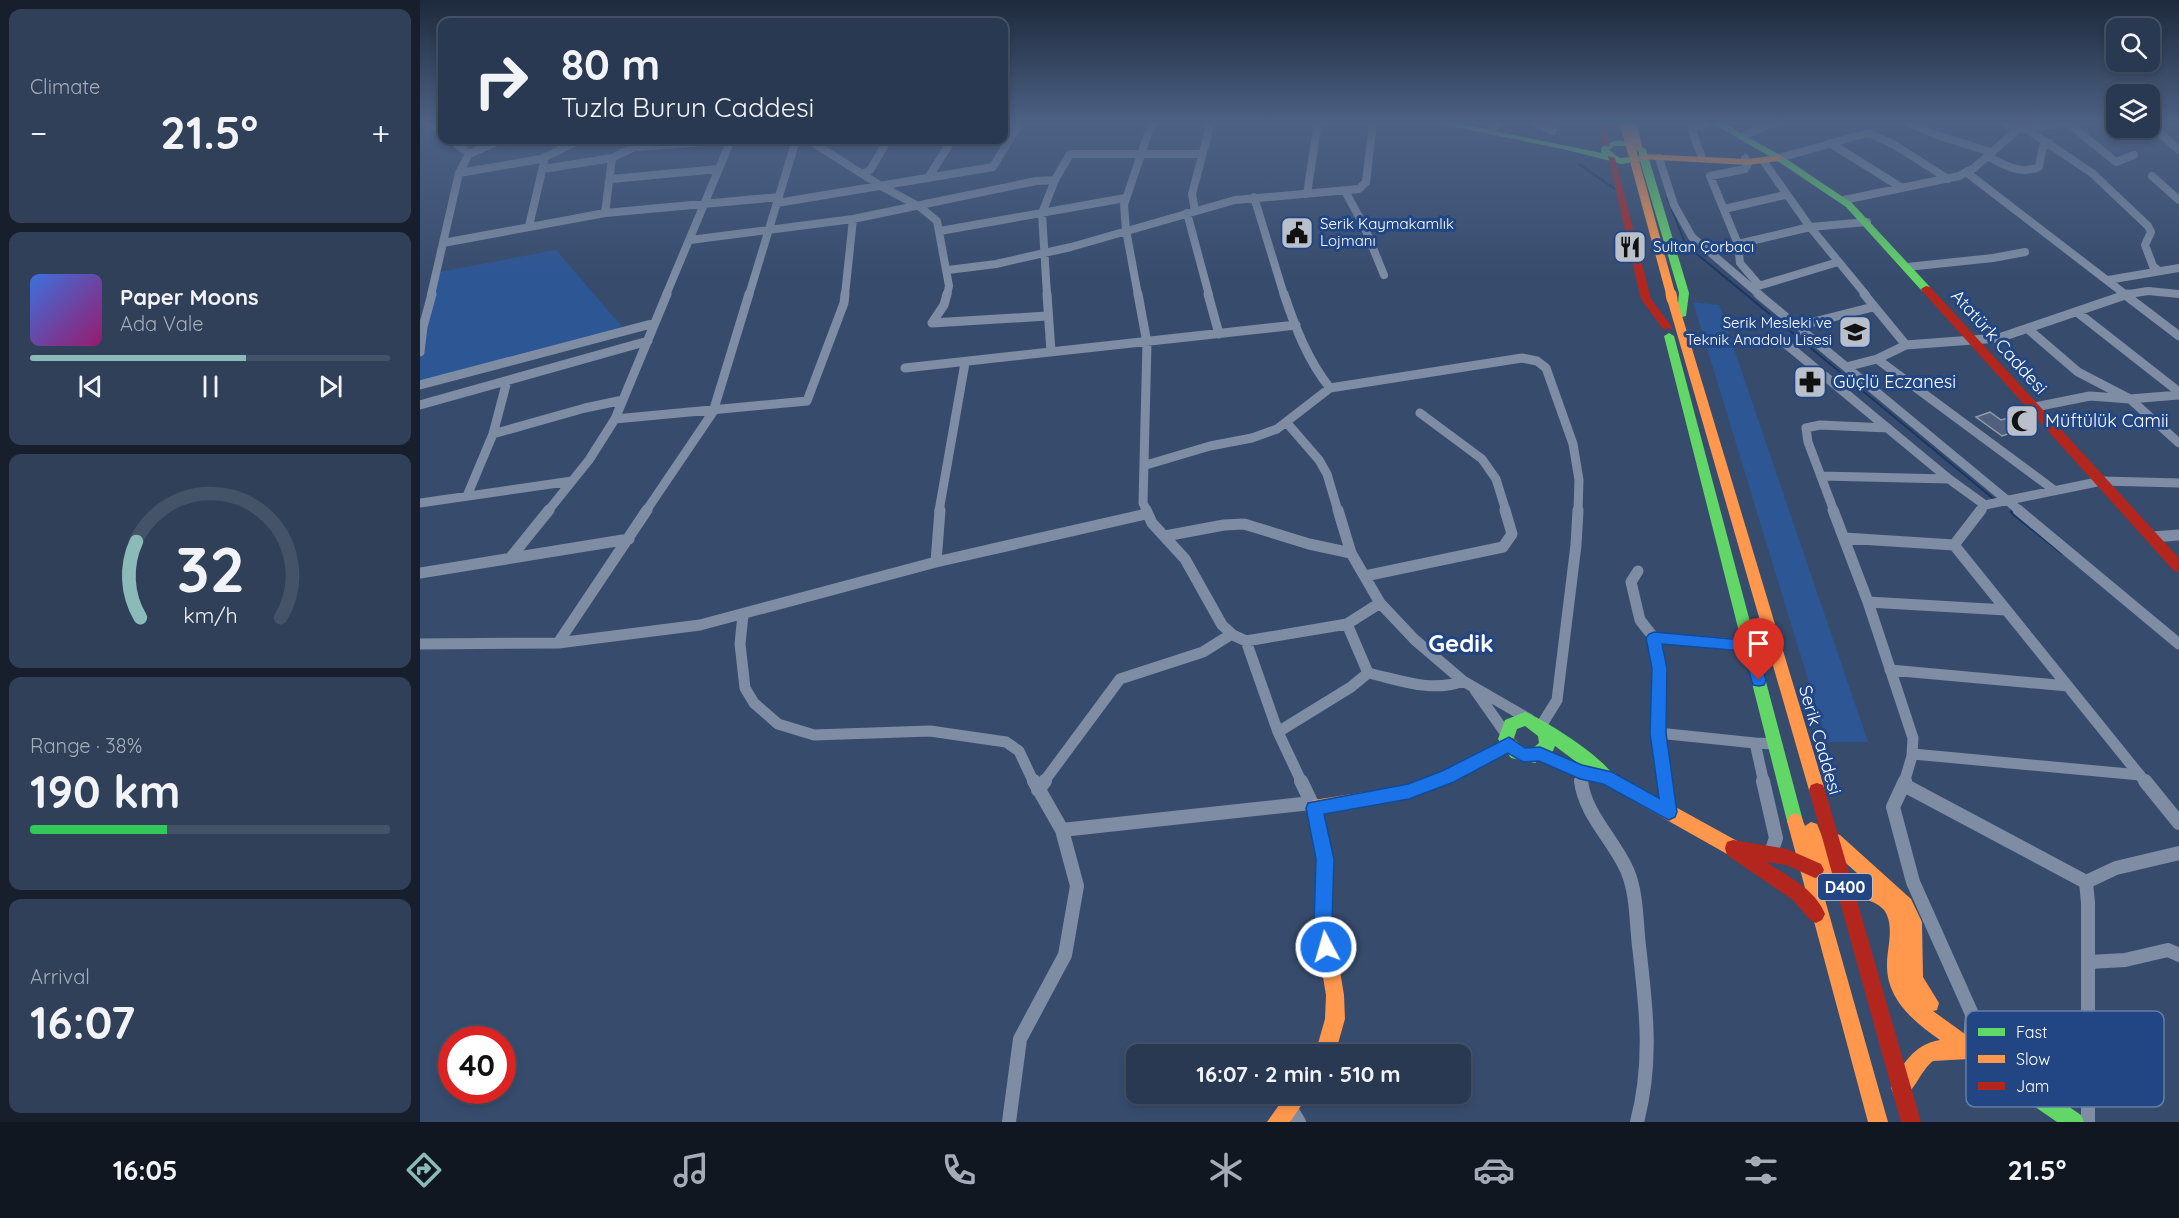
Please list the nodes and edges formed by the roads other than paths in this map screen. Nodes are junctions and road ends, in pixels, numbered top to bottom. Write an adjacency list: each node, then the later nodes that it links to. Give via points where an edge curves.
1 (459, 174): 57 (street)
2 (542, 174): 51 (street)
3 (611, 174): 30 (street)
4 (661, 174): 30 (street)
5 (716, 174): 43 (street)
6 (786, 174): 40 (street)
7 (863, 174): 33 (street)
8 (930, 174): 29 (street)
9 (950, 174): 29 (street)
10 (1058, 174): 32 (street)
11 (1133, 174): 39 (street)
12 (1197, 174): 46 (street)
13 (1310, 174): 36 (street)
14 (1366, 174): 35 (street, via 1365,184 1359,189)
15 (1615, 174): 78 (main road, via 1646,299)
16 (1628, 174): 71 (main road, D400)
17 (1636, 174): 71 (main road, D400, bridge)
18 (1648, 174): 78 (main road, via 1684,293)
19 (1664, 174): 68 (street, via 1687,232)
20 (1721, 174): 45 (street, via 1710,177)
21 (1778, 174): 37 (street)
22 (1800, 174): 41 (main road, Atatürk Caddesi)
23 (1880, 174): 34 (street)
24 (1941, 174): 31 (street)
25 (1960, 174): 31 (street)
26 (1969, 174): 67 (street)
27 (2093, 174): 65 (street, via 2148,226 2151,232 2145,245)
28 (2152, 176): 42 (street)
29 (928, 178): 33 (street)
30 (611, 179): 47 (street)
31 (1948, 179): 34 (street)
32 (1055, 180): 44 (street); 48 (street)
33 (880, 186): 40 (street); 44 (street)
34 (1902, 188): 41 (street)
35 (1345, 191): 36 (street); 66 (street)
36 (1307, 194): 38 (street)
37 (1785, 195): 45 (street); 52 (street)
38 (1254, 197): 46 (street); 76 (street)
39 (1125, 198): 48 (street); 53 (street)
40 (778, 200): 43 (street); 55 (street)
41 (1844, 200): 50 (main road, Atatürk Caddesi)
42 (2179, 200)
43 (704, 204): 47 (street); 56 (street)
44 (920, 207): 49 (street); 54 (street, via 934,216)
45 (1724, 209): 58 (street)
46 (1191, 212): 53 (street); 81 (street)
47 (605, 213): 51 (street)
48 (1042, 213): 54 (street); 60 (street)
49 (854, 219): 55 (street); 102 (street, via 844,303 807,401)
50 (1867, 222): 52 (street); 62 (main road, Atatürk Caddesi)
51 (529, 226): 57 (street)
52 (1810, 227): 58 (street); 61 (street)
53 (1126, 230): 60 (street); 86 (street)
54 (940, 231): 64 (street)
55 (768, 232): 56 (street); 102 (street)
56 (690, 240): 75 (street)
57 (443, 243): 88 (street)
58 (1738, 244): 68 (street, via 1740,263)
59 (2025, 252): 62 (street)
60 (1044, 253): 64 (street); 74 (street)
61 (1838, 262): 68 (street); 72 (street)
62 (1907, 267): 84 (main road, Atatürk Caddesi)
63 (2179, 268): 65 (street)
64 (948, 270): 74 (street, via 946,299 932,324)
65 (2158, 271): 67 (street)
66 (1384, 275)
67 (2108, 280): 69 (street)
68 (1756, 286): 77 (street)
69 (2127, 294): 70 (street); 73 (street); 80 (street)
70 (2179, 294)
71 (1666, 298): 78 (main road, Serik Caddesi / D400)
72 (1873, 307): 77 (street); 87 (street)
73 (2077, 312): 79 (street); 97 (street)
74 (1047, 316): 89 (street)
75 (655, 323): 85 (street); 95 (street)
76 (1296, 325): 81 (street); 96 (street, via 1315,370)
77 (1798, 326): 92 (street)
78 (1674, 327): 145 (main road, Serik Caddesi / D400); 169 (main road, Serik Caddesi / D400)
79 (2028, 329): 84 (street); 98 (street, via 2078,372)
80 (2175, 329): 82 (street)
81 (1219, 334): 86 (street)
82 (2179, 336)
83 (1780, 339): 106 (street)
84 (1975, 341): 87 (street); 101 (main road, Atatürk Caddesi)
85 (648, 342): 94 (street); 99 (street)
86 (1147, 342): 89 (street); 109 (street)
87 (1906, 345): 90 (street)
88 (420, 352)
89 (1051, 352): 91 (street)
90 (1877, 359): 92 (street); 115 (street)
91 (965, 363): 93 (street); 129 (street, via 940,503)
92 (1846, 367): 117 (street)
93 (905, 368)
94 (507, 381): 100 (street); 107 (street)
95 (420, 385)
96 (1330, 387): 105 (street); 152 (street, via 1522,358 1546,368 1577,461 1580,509 1557,700)
97 (2179, 393): 98 (street)
98 (2130, 399): 101 (street, via 2090,396); 108 (street)
99 (623, 400): 104 (street); 107 (street)
100 (420, 405)
101 (2034, 407): 113 (main road, Atatürk Caddesi)
102 (713, 411): 104 (street); 125 (street)
103 (1420, 412): 133 (street, via 1490,470 1513,528 1512,539 1503,547)
104 (615, 419): 112 (street)
105 (1287, 423): 109 (street, via 1258,436); 127 (street, via 1327,474)
106 (1888, 428): 110 (street, via 1820,424 1806,428); 111 (street)
107 (493, 434): 116 (street)
108 (2179, 443)
109 (1146, 465): 120 (street)
110 (1821, 476): 111 (street); 124 (street)
111 (1949, 479): 119 (street)
112 (572, 481): 116 (street); 128 (street)
113 (2102, 481): 114 (street); 115 (street); 123 (main road, Atatürk Caddesi)
114 (2179, 483)
115 (2054, 490): 117 (street)
116 (467, 496): 118 (street)
117 (2007, 501): 119 (street); 144 (street)
118 (420, 503)
119 (1985, 505): 126 (street)
120 (1146, 514): 122 (street); 129 (street)
121 (2179, 535): 123 (street)
122 (1165, 536): 127 (street, via 1244,524); 139 (street, via 1185,559)
123 (2152, 537): 130 (main road, Atatürk Caddesi)
124 (1844, 538): 126 (street); 134 (street)
125 (629, 539): 128 (street); 142 (street)
126 (1954, 545): 136 (street)
127 (1351, 553): 133 (street)
128 (511, 557): 132 (street)
129 (936, 562): 137 (street)
130 (2179, 567)
131 (1638, 571): 140 (street, via 1631,582 1633,598 1640,620)
132 (420, 573)
133 (1365, 576): 135 (street)
134 (1868, 602): 136 (street); 146 (street)
135 (1380, 603): 138 (street); 148 (street)
136 (2006, 610): 149 (street)
137 (743, 615): 142 (street, via 675,629); 164 (street, via 740,644 746,688 754,703 778,724 814,735 930,731 1006,742 1019,751)
138 (1347, 624): 141 (street); 147 (street)
139 (1230, 635): 141 (street); 164 (street, via 1203,652 1120,679)
140 (1654, 638): 145 (street); 154 (street, via 1660,668)
141 (1246, 641): 153 (street)
142 (558, 643): 143 (street)
143 (420, 644)
144 (2179, 644)
145 (1748, 645): 151 (main road, Serik Caddesi / D400)
146 (1890, 670): 149 (street); 159 (street, via 1913,738)
147 (1368, 673): 148 (street, via 1436,687); 153 (street)
148 (1463, 681): 150 (street)
149 (2068, 686): 161 (street)
150 (1475, 690): 152 (street); 155 (street)
151 (1764, 698): 157 (main road, Serik Caddesi / D400); 174 (main road, via 1780,726 1815,845)
152 (1539, 726): 155 (main road, via 1514,722); 158 (main road, via 1548,741); 162 (main road)
153 (1278, 732): 165 (street)
154 (1658, 733): 156 (street); 166 (street)
155 (1507, 739): 158 (main road, via 1523,755); 165 (main road, via 1448,777 1409,792)
156 (1755, 743): 157 (street); 171 (street, via 1776,838)
157 (1775, 744): 173 (main road, Serik Caddesi / D400)
158 (1540, 754): 160 (main road)
159 (1913, 754): 161 (street); 163 (street)
160 (1580, 772): 162 (main road); 196 (street, via 1587,802 1622,858 1633,890 1650,1044 1649,1074)
161 (2140, 775): 167 (street)
162 (1606, 777): 166 (main road)
163 (1904, 785): 176 (street); 182 (street, via 1893,807 1913,882)
164 (1038, 790): 168 (street)
165 (1313, 805): 168 (street); 184 (main road, via 1325,859 1323,923 1335,995)
166 (1669, 812): 170 (main road)
167 (2179, 823)
168 (1062, 830): 193 (street, via 1077,886 1065,956 1020,1039)
169 (1829, 834): 174 (main road, Serik Caddesi / D400); 175 (main road, via 1850,860)
170 (1733, 848): 171 (main road); 178 (main road, via 1794,882); 179 (main road, via 1747,862 1799,892)
171 (1771, 853): 173 (main road)
172 (2179, 853): 176 (street, via 2116,868)
173 (1806, 864): 174 (main road); 177 (main road); 178 (main road, Serik Caddesi / D400)
174 (1832, 865): 175 (main road, via 1853,867); 177 (main road)
175 (1875, 878): 185 (main road, via 1904,901 1914,921 1913,982 1918,992 1946,1018)
176 (2086, 882): 181 (street)
177 (1837, 884): 178 (main road); 186 (main road, via 1876,894 1890,904 1898,920 1898,982 1906,998); 188 (main road, D400)
178 (1814, 888): 179 (main road, Serik Caddesi / D400)
179 (1827, 932): 197 (main road, Serik Caddesi / D400)
180 (2179, 955): 181 (street, via 2168,950 2125,960)
181 (2089, 962): 183 (street)
182 (1971, 1011)
183 (2089, 1011)
184 (1329, 1044)
185 (1966, 1045)
186 (1966, 1047)
187 (1966, 1049): 188 (main road, via 1932,1049 1917,1059)
188 (1902, 1088): 198 (main road, D400)
189 (1292, 1104): 190 (main road)
190 (1290, 1107): 194 (main road); 195 (street)
191 (2052, 1107): 199 (main road)
192 (2088, 1107): 200 (street)
193 (1009, 1122)
194 (1277, 1122)
195 (1299, 1122)
196 (1637, 1122)
197 (1878, 1122)
198 (1911, 1122)
199 (2074, 1122)
200 (2088, 1122)

